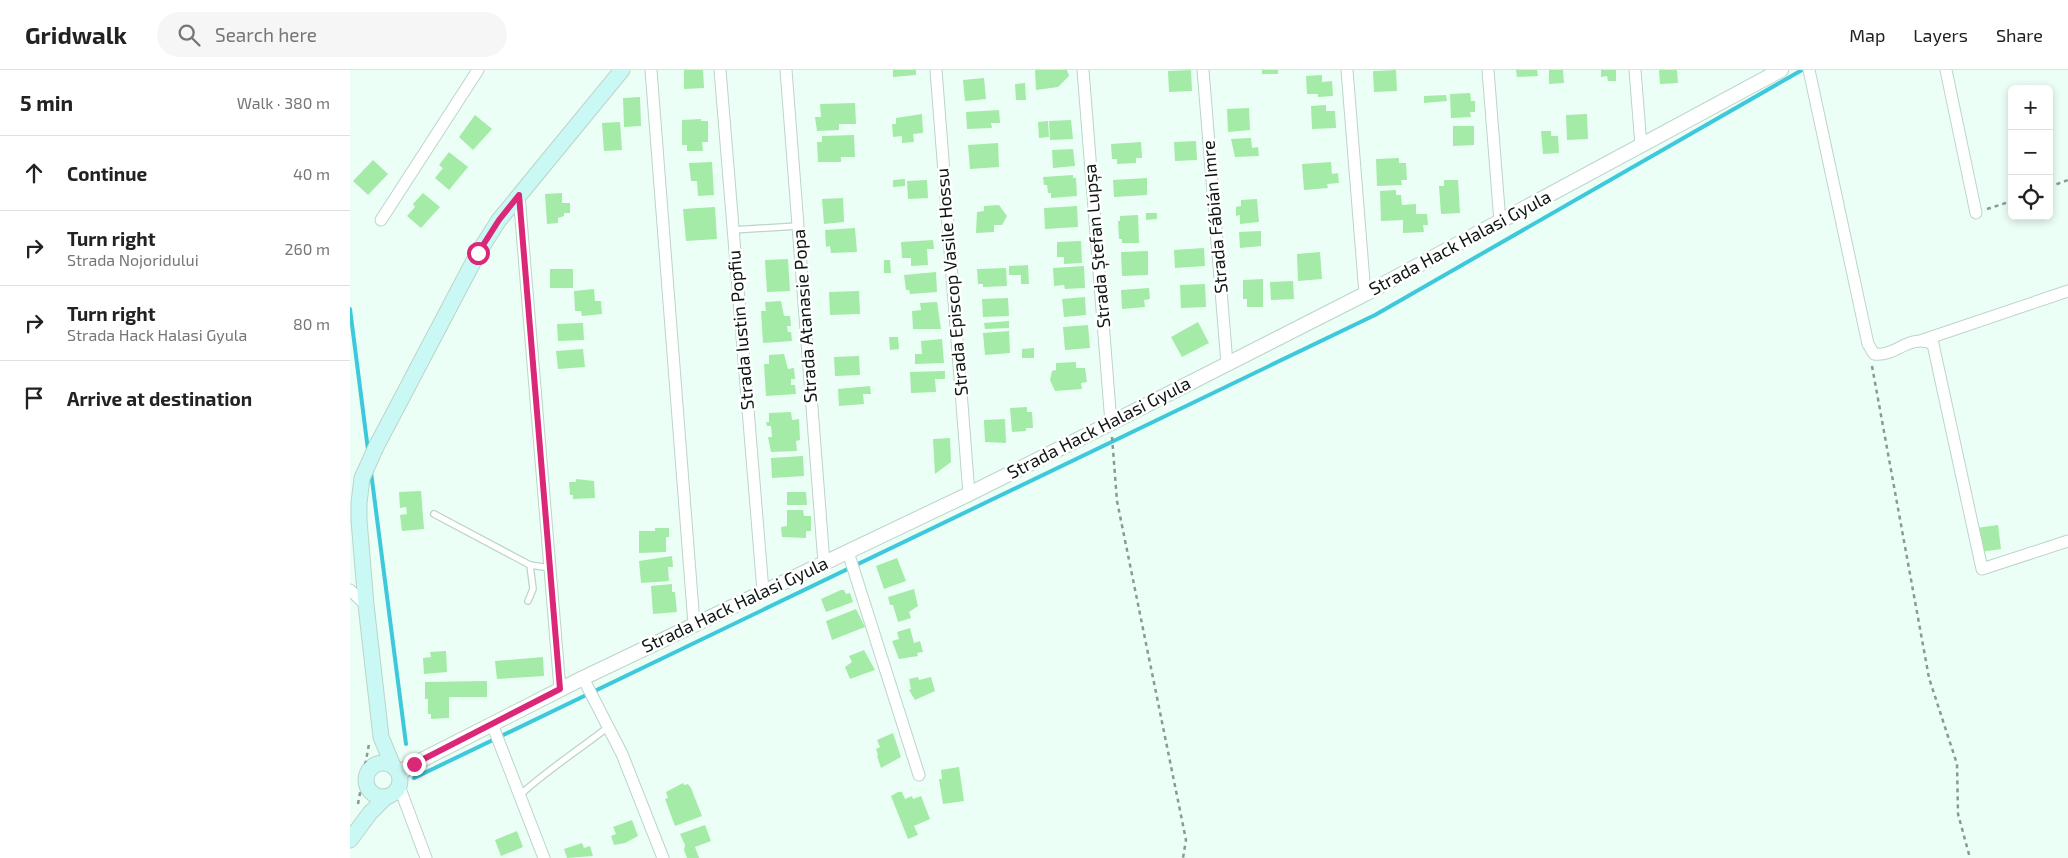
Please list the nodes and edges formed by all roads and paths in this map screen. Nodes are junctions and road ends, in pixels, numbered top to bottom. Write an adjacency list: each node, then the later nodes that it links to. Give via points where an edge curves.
1 (478, 70): 21 (street)
2 (622, 70): 18 (main road)
3 (651, 70): 42 (street)
4 (720, 70): 24 (street, Strada Iustin Popfiu)
5 (786, 70): 23 (street, Strada Atanasie Popa)
6 (936, 70): 31 (street, Strada Episcop Vasile Hossu)
7 (1082, 70): 30 (street, Strada Ștefan Lupșa)
8 (1203, 70): 29 (street, Strada Fábián Imre)
9 (1347, 70): 26 (street)
10 (1488, 70): 22 (street)
11 (1635, 70): 15 (street)
12 (1781, 70): 15 (street, Strada Hack Halasi Gyula)
13 (1809, 70): 28 (street)
14 (1946, 70): 20 (street)
15 (1641, 146): 22 (street, Strada Hack Halasi Gyula)
16 (2068, 180): 17 (path)
17 (2053, 186)
18 (519, 195): 37 (street); 41 (main road, via 478,253 362,478 358,503)
19 (2008, 201): 20 (path)
20 (1976, 213)
21 (381, 220)
22 (1500, 222): 26 (street, Strada Hack Halasi Gyula)
23 (798, 226): 24 (lane); 35 (street, Strada Atanasie Popa)
24 (733, 230): 39 (street, Strada Iustin Popfiu)
25 (2068, 291): 27 (street)
26 (1364, 294): 29 (street, Strada Hack Halasi Gyula)
27 (1923, 340): 28 (street, via 1910,342 1884,355 1874,354); 33 (street, via 1933,344 1936,354 1982,569)
28 (1868, 344): 60 (path, via 1929,678 1957,764 1958,814)
29 (1227, 364): 30 (street, Strada Hack Halasi Gyula)
30 (1111, 429): 31 (street, Strada Hack Halasi Gyula); 59 (path, via 1117,501 1186,840)
31 (969, 494): 34 (street, Strada Hack Halasi Gyula)
32 (434, 514): 36 (lane)
33 (2068, 541)
34 (848, 552): 35 (street, Strada Hack Halasi Gyula); 50 (street)
35 (824, 563): 39 (street, Strada Hack Halasi Gyula)
36 (530, 565): 37 (lane); 40 (lane, via 533,589)
37 (550, 568): 44 (street)
38 (350, 590): 41 (street)
39 (763, 591): 42 (street, Strada Hack Halasi Gyula)
40 (528, 601)
41 (366, 604): 47 (main road)
42 (694, 624): 43 (street, Strada Hack Halasi Gyula)
43 (584, 679): 44 (street, Strada Hack Halasi Gyula); 45 (street)
44 (560, 689): 46 (street, Strada Hack Halasi Gyula)
45 (608, 726): 52 (lane, via 577,752 544,773); 58 (street)
46 (493, 727): 49 (street, Strada Hack Halasi Gyula); 52 (street)
47 (381, 735): 48 (main road); 49 (main road); 54 (path, via 370,735)
48 (375, 765): 49 (main road, via 384,763); 51 (main road, via 365,777)
49 (401, 771): 53 (main road, via 396,791); 56 (street)
50 (919, 775)
51 (370, 792): 53 (main road, via 380,798); 54 (main road)
52 (520, 795): 57 (street)
53 (386, 797): 54 (main road)
54 (359, 817): 55 (main road)
55 (350, 840)
56 (426, 858)
57 (544, 858)
58 (663, 858)
59 (1183, 858)
60 (1970, 858)

